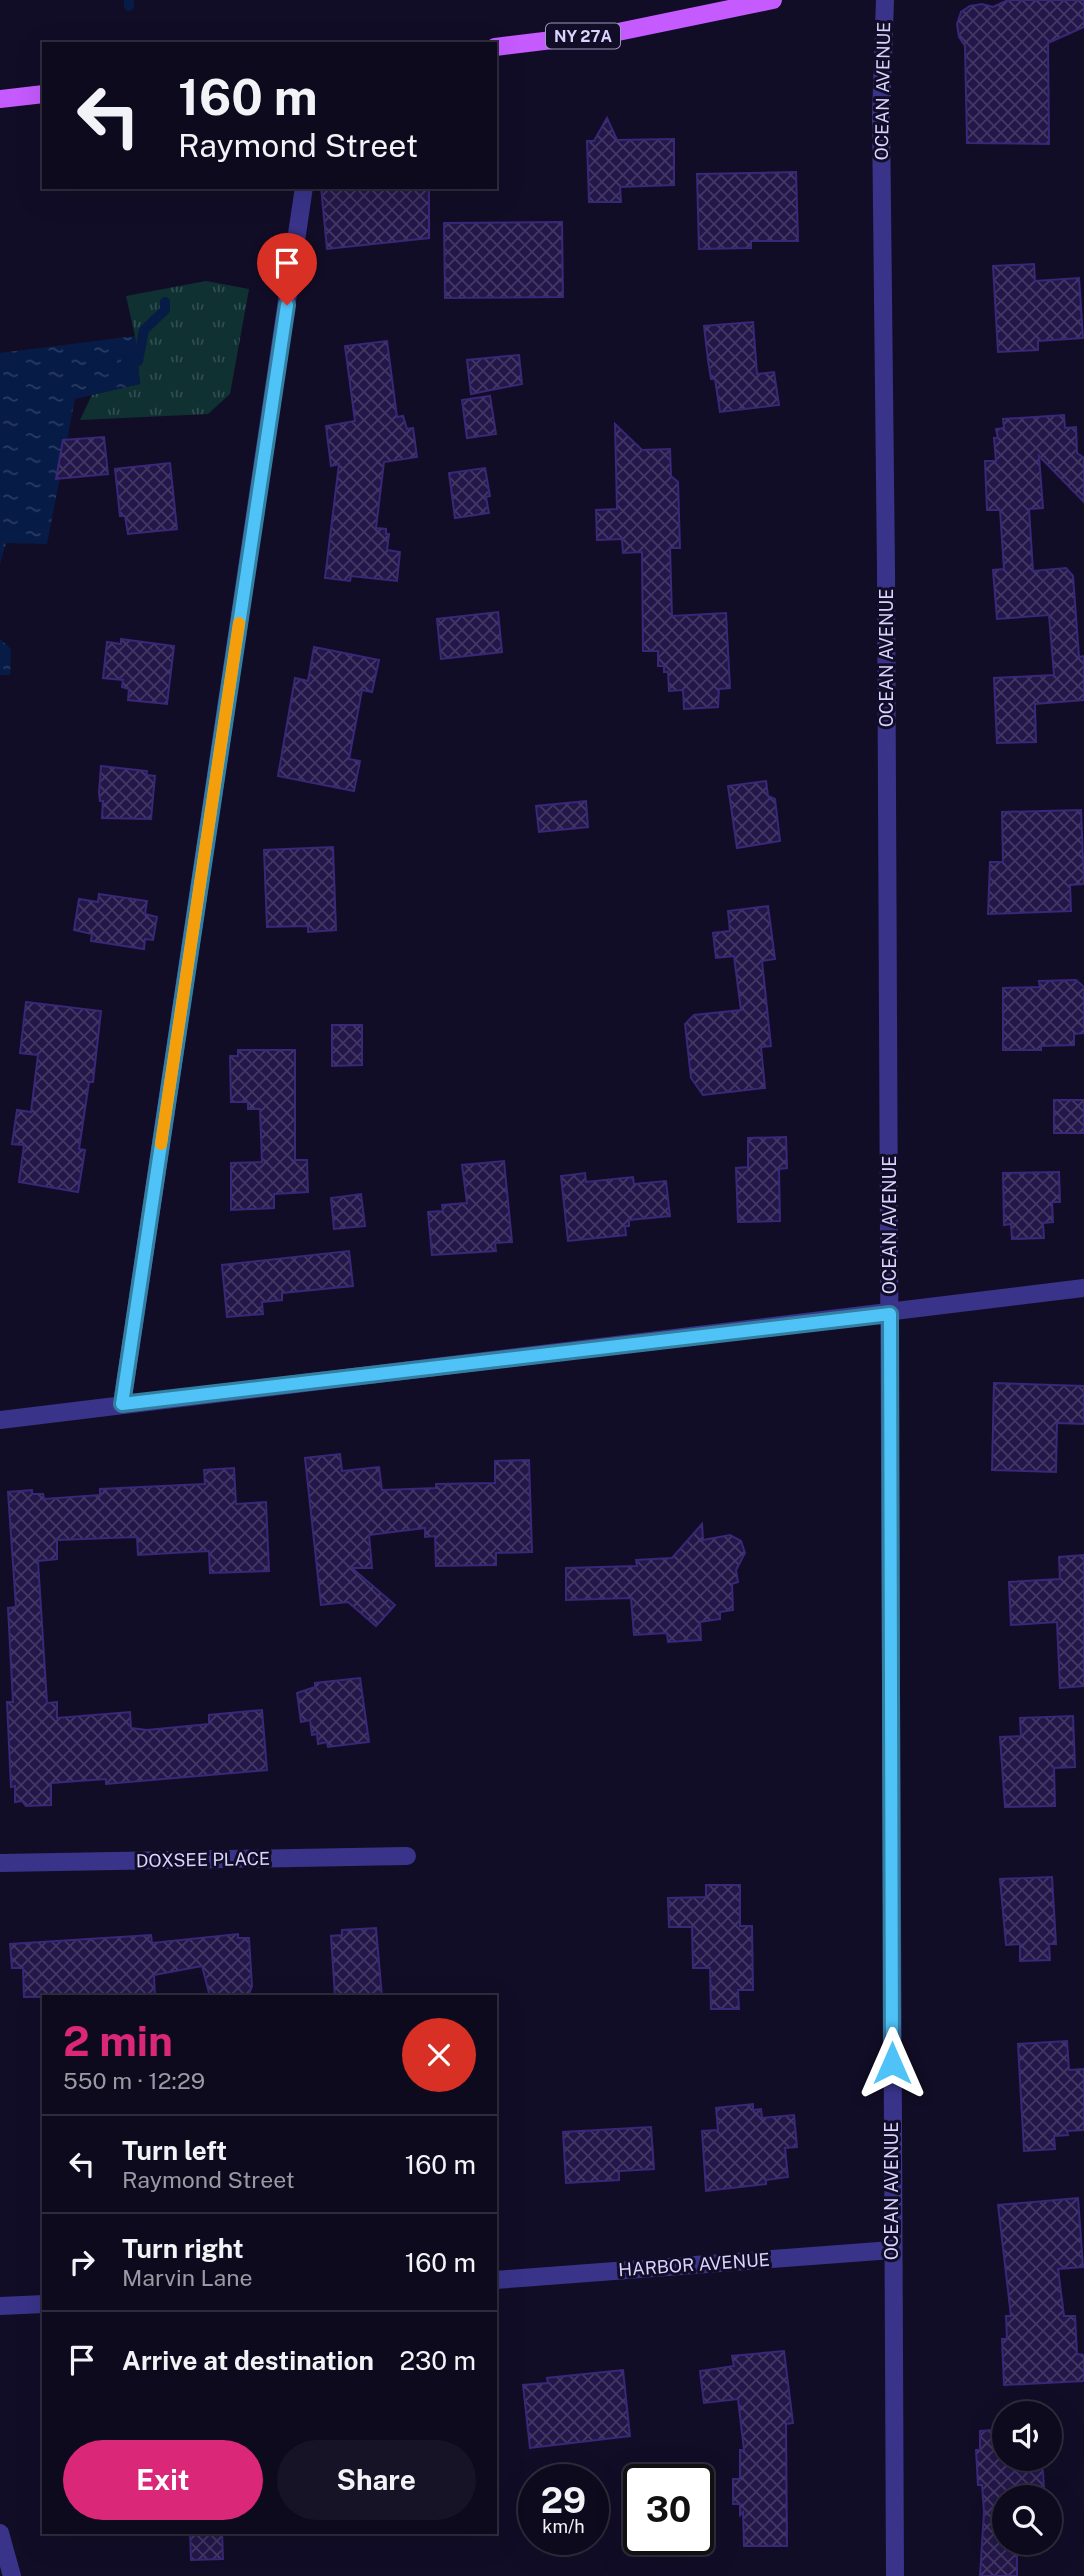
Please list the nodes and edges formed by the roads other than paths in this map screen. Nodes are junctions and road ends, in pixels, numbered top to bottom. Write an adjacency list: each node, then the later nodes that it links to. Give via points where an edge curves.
1 (773, 0): 3 (main road, NY 27A, via 618,32)
2 (885, 0): 8 (street, OCEAN AVENUE, via 881,116)
3 (497, 47)
4 (42, 94): 5 (main road)
5 (0, 99)
6 (304, 189): 9 (street)
7 (1084, 1288): 8 (street)
8 (890, 1314): 9 (street); 13 (street, OCEAN AVENUE)
9 (122, 1404): 10 (street)
10 (0, 1420)
11 (407, 1856): 12 (street, DOXSEE PLACE)
12 (0, 1863)
13 (892, 2250): 14 (street, HARBOR AVENUE); 19 (street, OCEAN AVENUE)
14 (497, 2280)
15 (42, 2304): 16 (street)
16 (0, 2306)
17 (0, 2533): 18 (street)
18 (12, 2576)
19 (895, 2576)

